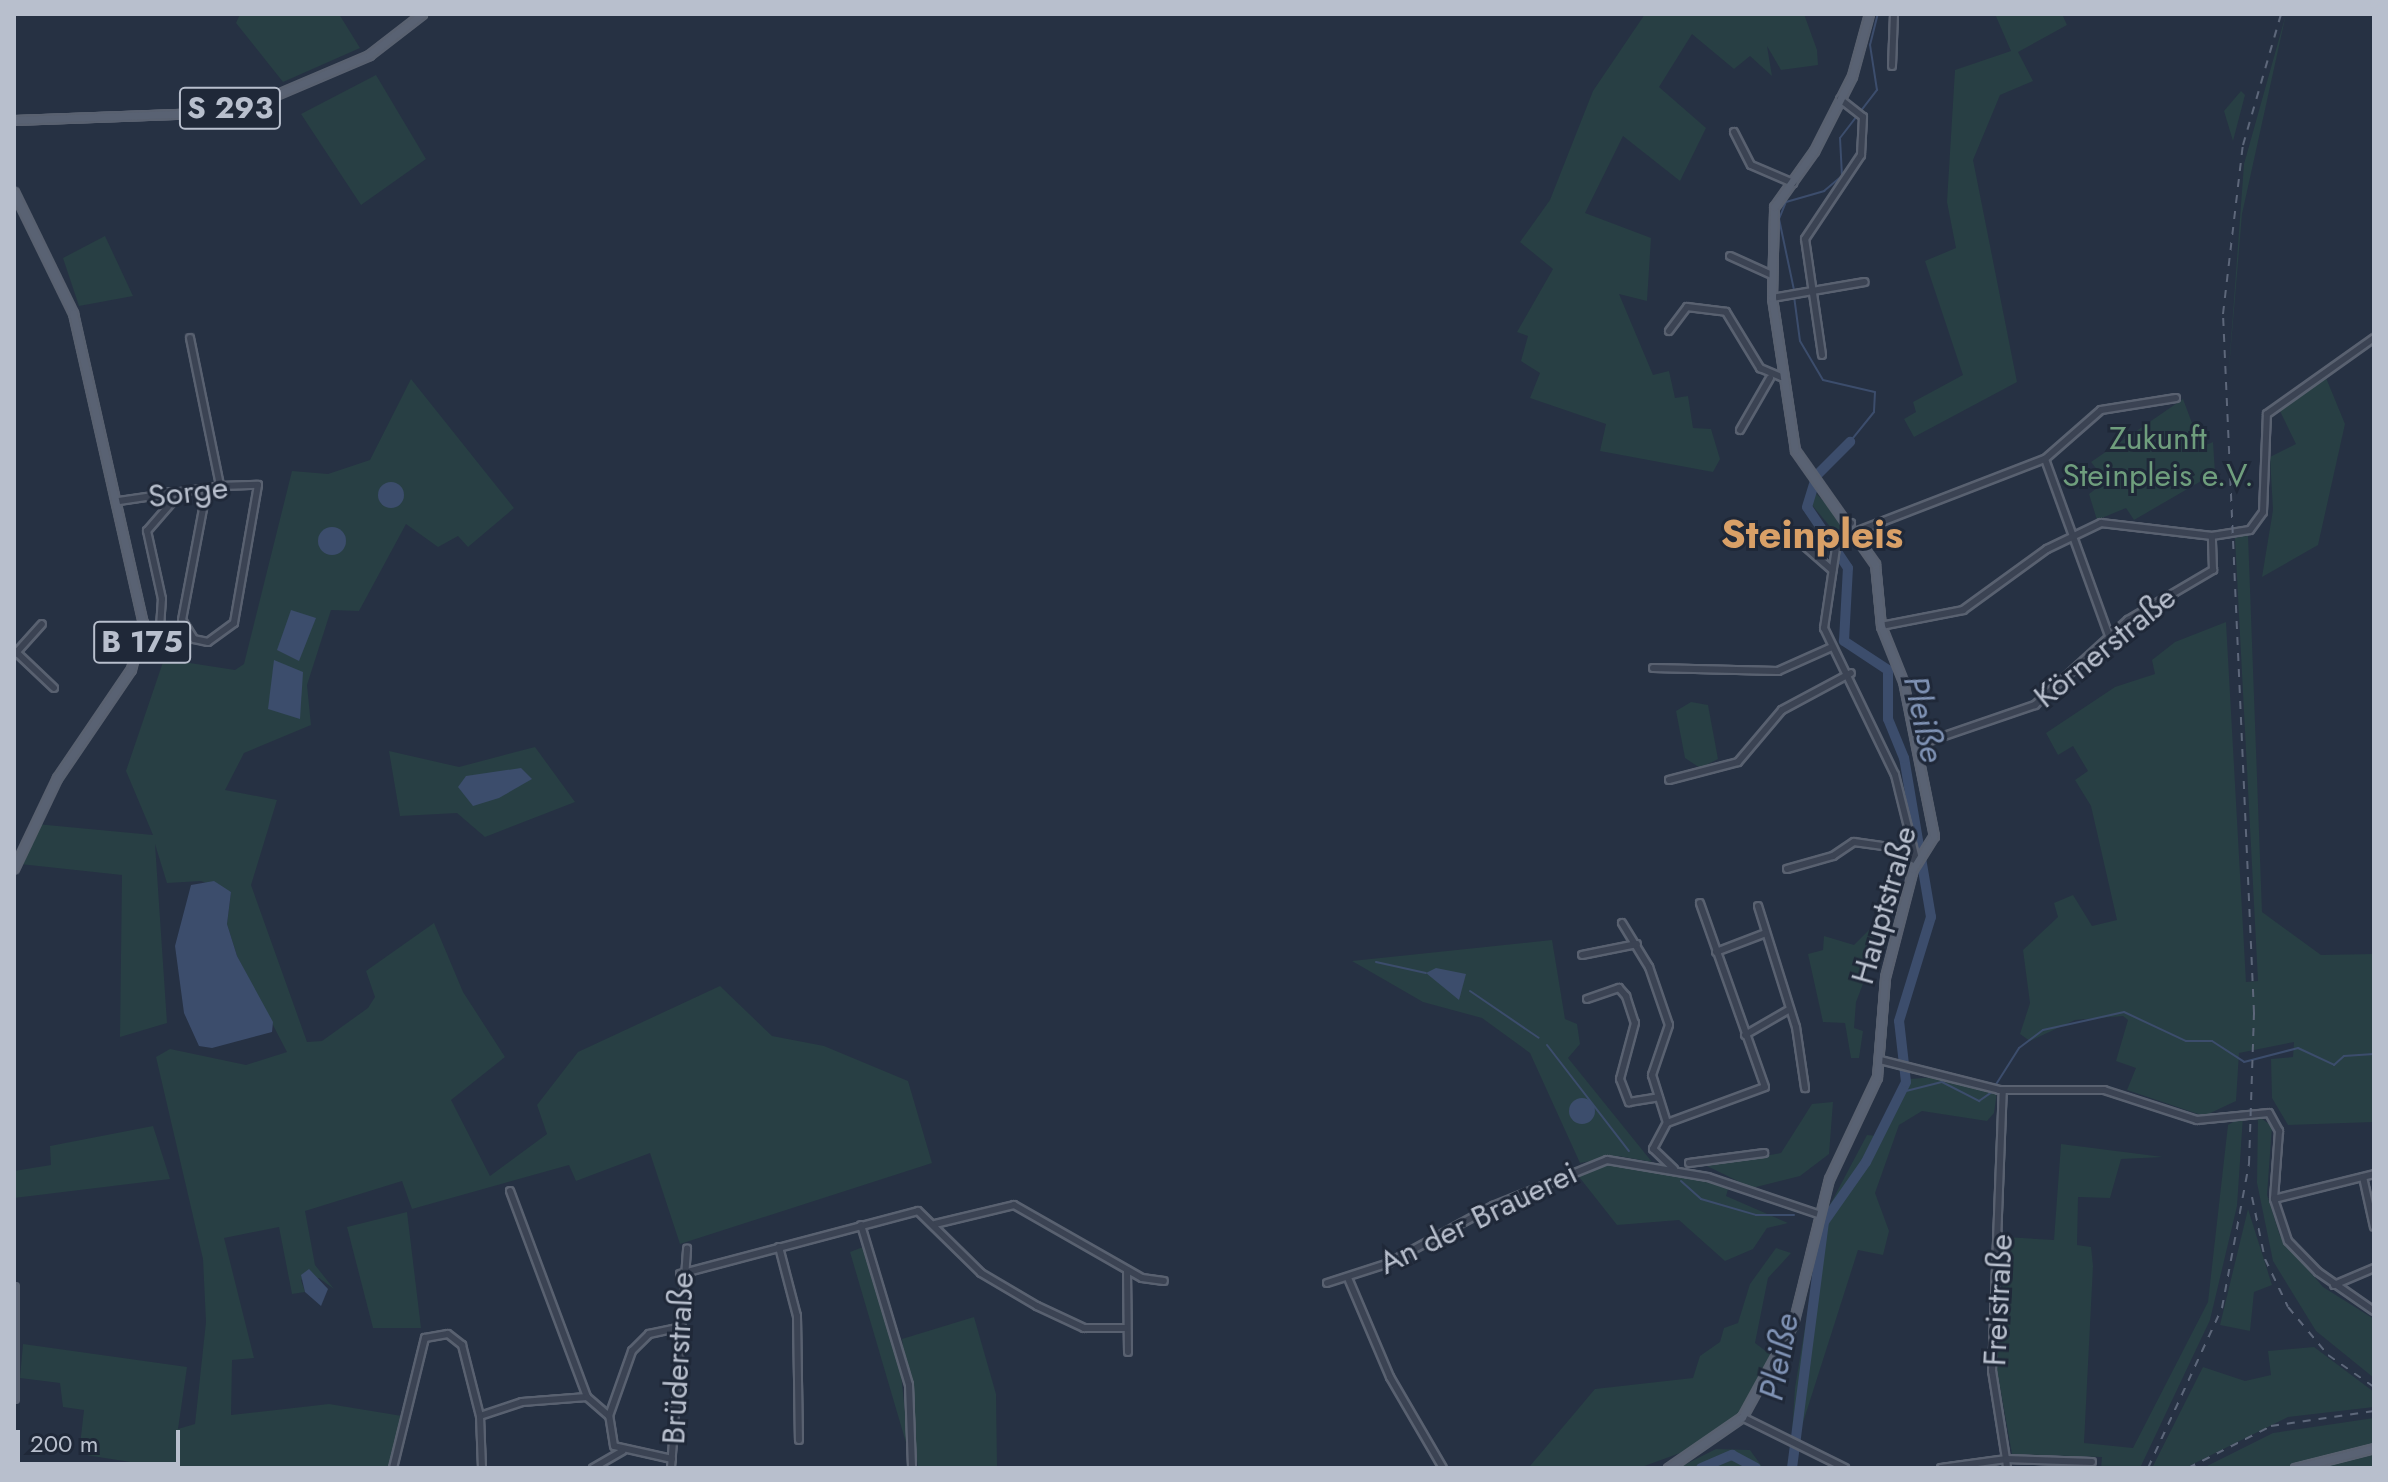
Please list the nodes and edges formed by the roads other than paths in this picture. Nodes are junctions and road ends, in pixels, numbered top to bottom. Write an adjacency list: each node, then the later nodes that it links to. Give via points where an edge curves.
1 (422, 14): 6 (main road, S 293, via 369,55 259,102 202,113)
2 (1869, 14): 5 (main road, Hauptstraße)
3 (1894, 14): 4 (street)
4 (1892, 66)
5 (1840, 99): 8 (main road, Hauptstraße); 13 (street, via 1859,116 1858,165 1830,195 1813,237 1805,239)
6 (14, 120)
7 (1734, 132): 8 (street, via 1751,165)
8 (1793, 183): 11 (main road, Hauptstraße, via 1772,213)
9 (14, 192): 27 (main road, B 175, via 66,290)
10 (1730, 256): 11 (street)
11 (1772, 275): 14 (main road, Hauptstraße)
12 (1865, 282): 13 (street)
13 (1808, 294): 14 (street); 18 (street)
14 (1772, 298): 19 (main road, Hauptstraße)
15 (1669, 331): 20 (street, via 1687,307 1726,312)
16 (190, 338): 24 (street)
17 (2374, 338): 31 (street, via 2267,414 2263,512 2256,526)
18 (1822, 355)
19 (1781, 377): 20 (street); 28 (main road, Hauptstraße, via 1793,441 1814,481)
20 (1770, 378): 22 (street)
21 (2176, 398): 23 (street, via 2101,410)
22 (1740, 430)
23 (2045, 459): 29 (street); 30 (street)
24 (220, 486): 25 (street, Sorge); 25 (street, Sorge, via 258,485 234,623 208,642 194,639 182,620)
25 (207, 488): 26 (street, Sorge)
26 (170, 492): 27 (street, Sorge); 36 (street, via 171,503 147,531 162,599)
27 (119, 501): 46 (main road, B 175, via 141,598 141,644 52,787)
28 (1851, 523): 29 (main road, Hauptstraße); 33 (street, via 1839,538)
29 (1862, 528): 35 (main road, Hauptstraße, via 1875,564)
30 (2073, 536): 31 (street, via 2101,523); 35 (street, via 1963,610); 37 (street)
31 (2212, 536): 37 (street, Körnerstraße, via 2213,570)
32 (1800, 542): 33 (street)
33 (1832, 570): 38 (street, via 1824,628)
34 (42, 624): 39 (street)
35 (1881, 626): 43 (main road, Hauptstraße)
36 (160, 627)
37 (2109, 636): 43 (street, Körnerstraße, via 2071,678 2025,711)
38 (1832, 647): 40 (street, via 1778,671); 41 (street)
39 (15, 652): 42 (street)
40 (1653, 668)
41 (1851, 673): 44 (street, via 1782,710 1738,762); 45 (street, via 1900,790)
42 (54, 688)
43 (1918, 745): 45 (main road, Hauptstraße, via 1933,819 1927,851)
44 (1669, 780)
45 (1918, 861): 47 (street, via 1901,850 1854,842 1833,856); 58 (main road, Hauptstraße, via 1881,1000)
46 (14, 868)
47 (1787, 869)
48 (1700, 903): 53 (street)
49 (1758, 906): 51 (street)
50 (1622, 923): 52 (street)
51 (1766, 933): 53 (street); 56 (street)
52 (1637, 944): 54 (street); 61 (street, via 1669,1025 1653,1064)
53 (1716, 952): 57 (street)
54 (1582, 955)
55 (1587, 999): 61 (street, via 1619,988 1626,996 1635,1023 1620,1079 1629,1102)
56 (1790, 1009): 57 (street); 59 (street)
57 (1745, 1035): 62 (street, via 1765,1080 1760,1093)
58 (1880, 1060): 60 (street); 70 (main road, Hauptstraße)
59 (1805, 1088)
60 (2001, 1091): 69 (street, via 2090,1088 2197,1120 2257,1109 2279,1131); 97 (street, Freistraße, via 1992,1371)
61 (1659, 1097): 62 (street)
62 (1667, 1123): 64 (street, via 1653,1149)
63 (1764, 1153): 65 (street, via 1692,1164)
64 (1677, 1171): 65 (street, An der Brauerei); 79 (street, An der Brauerei, via 1628,1160 1589,1164)
65 (1691, 1174): 70 (street, An der Brauerei)
66 (2374, 1174): 67 (street)
67 (2363, 1177): 69 (street); 73 (street)
68 (510, 1191): 88 (street)
69 (2274, 1199): 82 (street, via 2288,1241)
70 (1818, 1214): 92 (main road, Hauptstraße, via 1793,1324)
71 (935, 1224): 72 (street, via 911,1211); 77 (street, via 1014,1205); 86 (street, via 981,1273 1037,1306 1084,1328)
72 (861, 1225): 74 (street); 105 (street, via 909,1385)
73 (2374, 1227)
74 (779, 1247): 78 (street); 93 (street, via 797,1316)
75 (687, 1249): 78 (street, Brüderstraße)
76 (2374, 1268): 82 (street)
77 (1127, 1270): 80 (street); 86 (street)
78 (680, 1274): 85 (street, Brüderstraße)
79 (1348, 1278): 81 (street, An der Brauerei); 106 (street, via 1390,1377)
80 (1164, 1281)
81 (1327, 1283)
82 (2334, 1285): 84 (street)
83 (14, 1287): 89 (main road)
84 (2374, 1311)
85 (681, 1327): 91 (street, via 649,1334 632,1351); 96 (street, Brüderstraße)
86 (1125, 1328): 87 (street)
87 (1128, 1352)
88 (587, 1397): 90 (street, via 522,1402); 91 (street)
89 (14, 1398)
90 (480, 1416): 101 (street, via 462,1345 448,1334 425,1338); 102 (street)
91 (609, 1416): 95 (street, via 611,1441)
92 (1742, 1417): 99 (street, via 1802,1441); 107 (main road, Hauptstraße)
93 (799, 1440)
94 (2374, 1448): 111 (main road)
95 (623, 1451): 96 (street); 103 (street)
96 (672, 1459): 104 (street, Brüderstraße)
97 (2006, 1459): 98 (street); 100 (street); 110 (street, Freistraße)
98 (2092, 1462)
99 (1836, 1466): 108 (street)
100 (1957, 1467): 109 (street)
101 (393, 1468)
102 (482, 1468)
103 (593, 1468)
104 (671, 1468)
105 (912, 1468)
106 (1443, 1468)
107 (1668, 1468)
108 (1845, 1468)
109 (1941, 1468)
110 (2007, 1468)
111 (2295, 1468)

